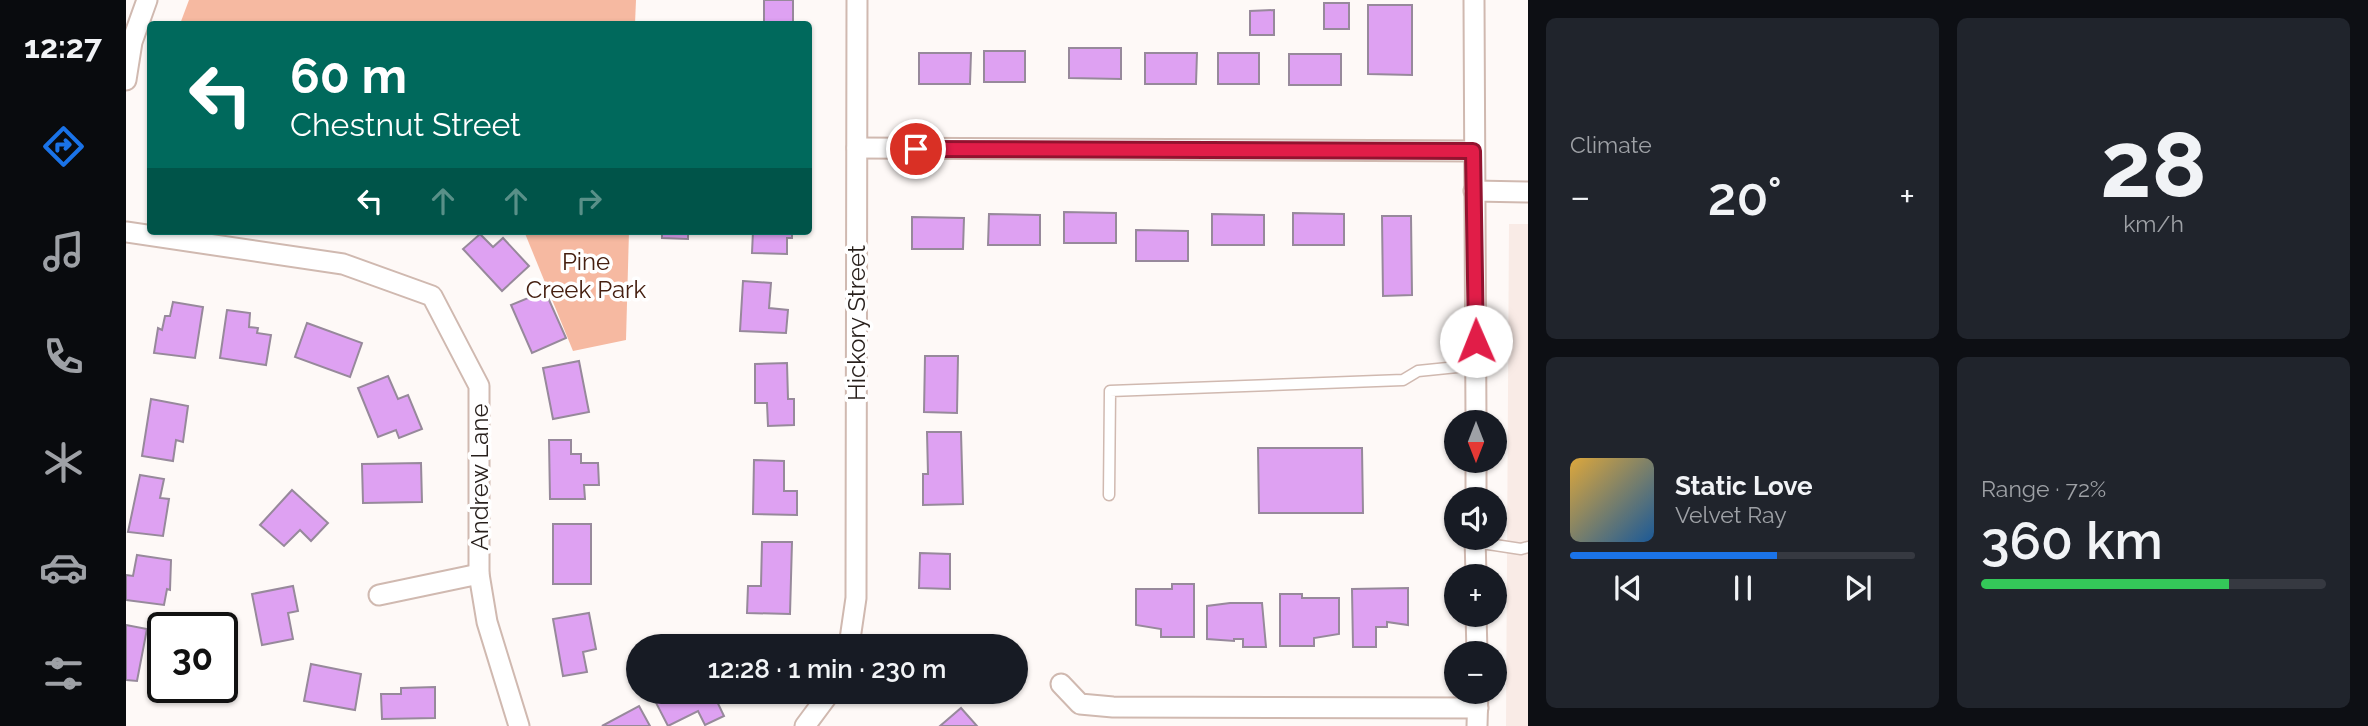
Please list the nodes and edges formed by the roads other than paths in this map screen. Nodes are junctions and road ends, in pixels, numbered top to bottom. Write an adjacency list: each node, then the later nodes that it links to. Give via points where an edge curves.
1 (147, 0): 4 (street)
2 (857, 0): 6 (street, Hickory Street)
3 (1474, 0): 7 (street)
4 (129, 41): 5 (street)
5 (126, 80)
6 (857, 148): 7 (street); 18 (street, Hickory Street, via 856,598)
7 (1473, 151): 8 (street)
8 (1474, 191): 9 (street); 11 (street)
9 (1528, 192)
10 (126, 232): 16 (street, Andrew Lane, via 343,264 432,296 479,386)
11 (1476, 365): 12 (street); 13 (lane, via 1418,371 1403,380 1111,391)
12 (1476, 410)
13 (1109, 495)
14 (1507, 546): 15 (lane)
15 (1528, 547)
16 (479, 574): 17 (street); 22 (street, Andrew Lane, via 487,622)
17 (379, 595)
18 (851, 634)
19 (1061, 684): 21 (street, via 1080,704 1114,707)
20 (821, 704): 23 (street)
21 (1478, 709)
22 (519, 726)
23 (804, 726)

